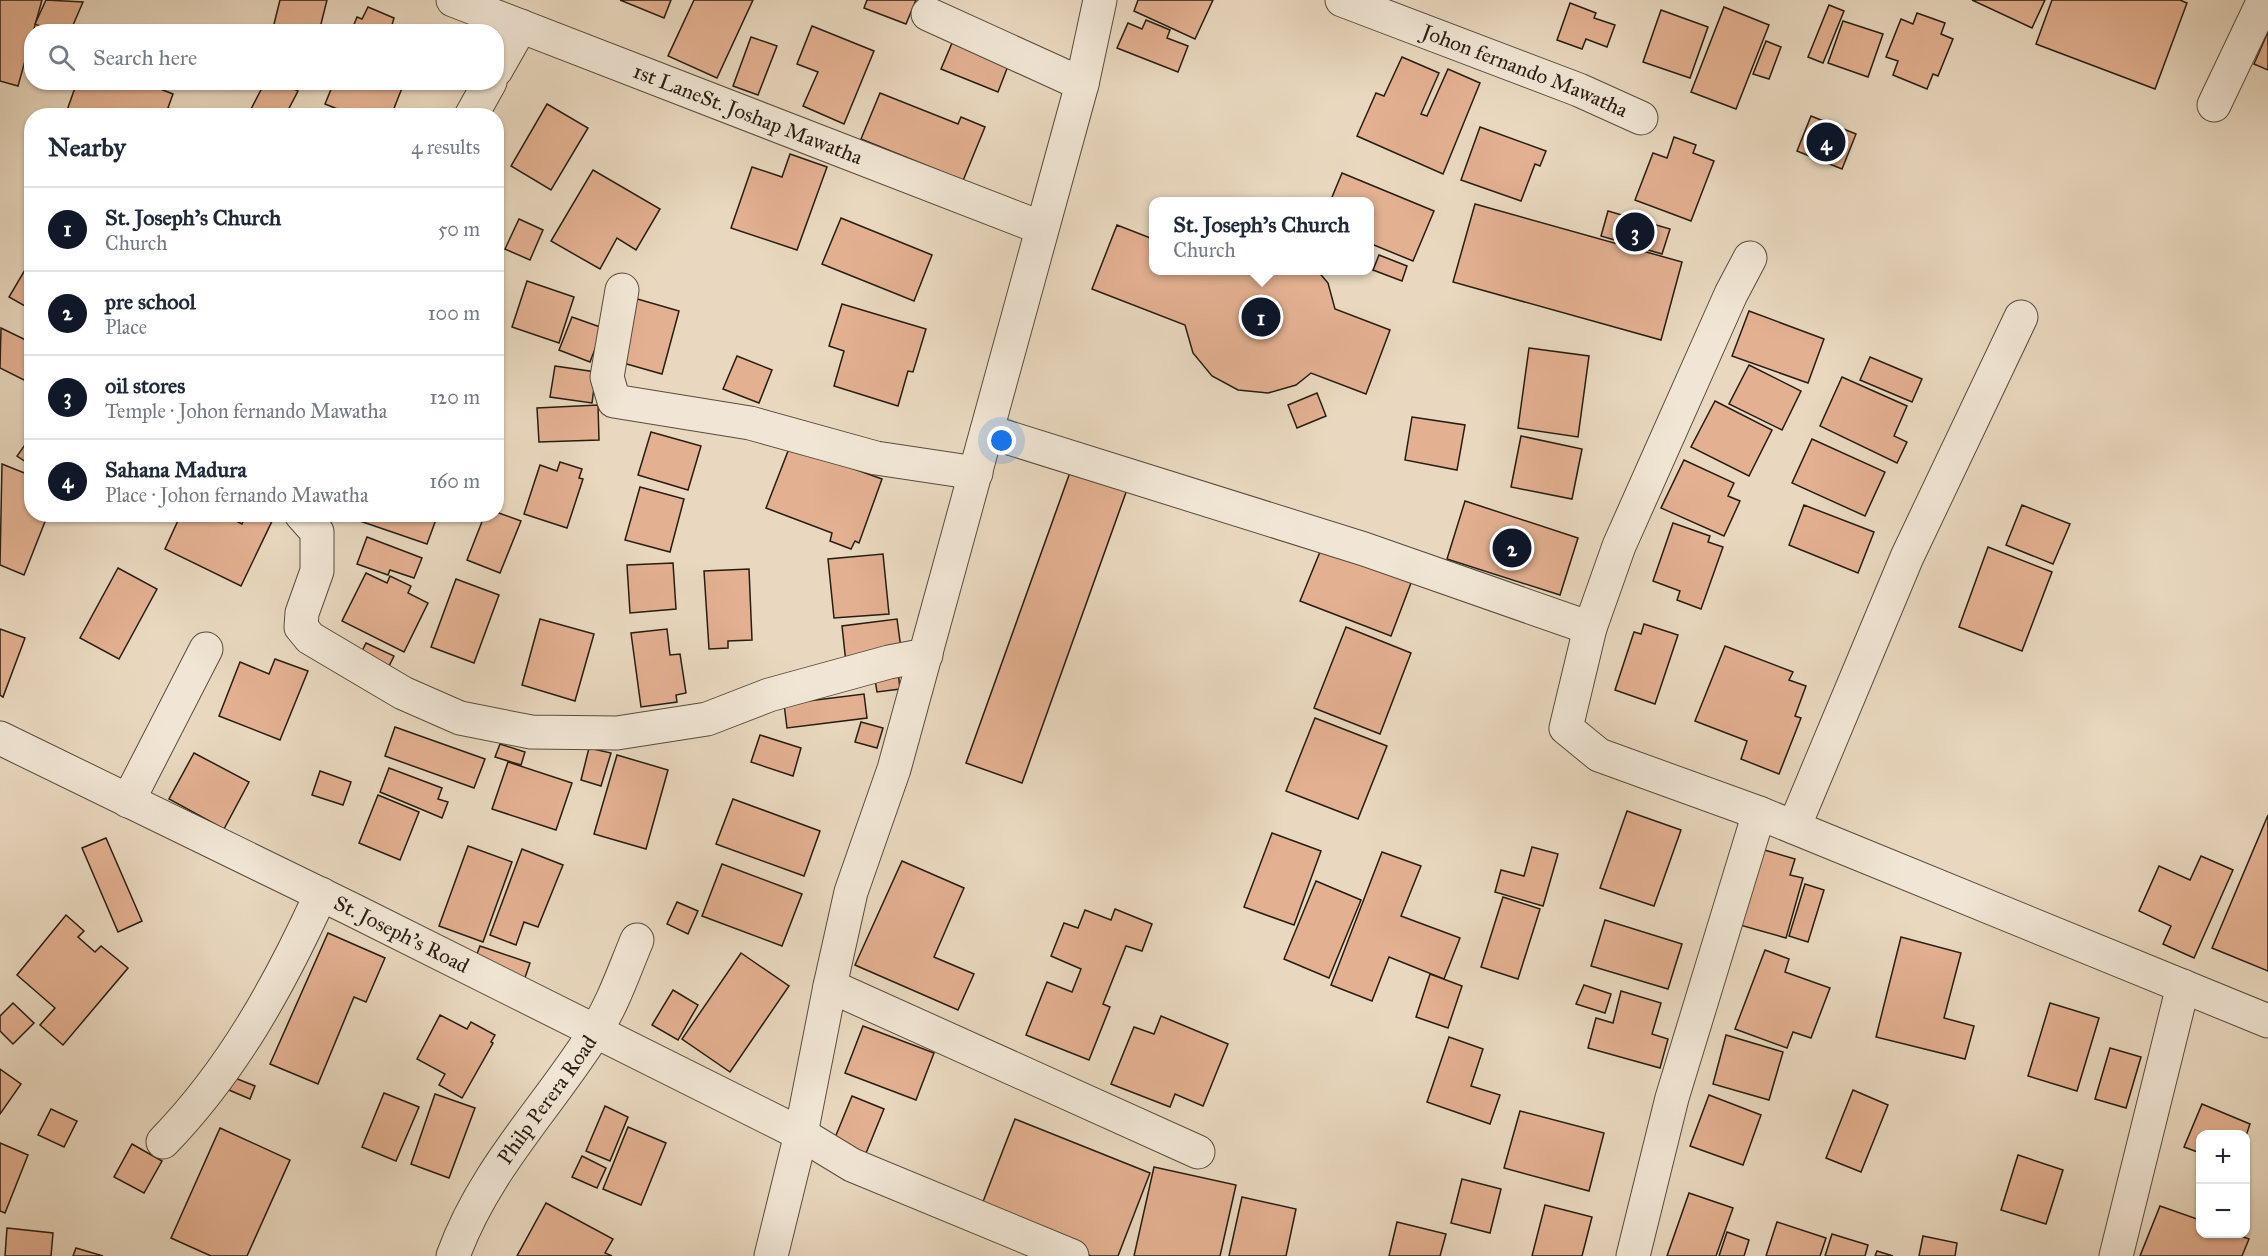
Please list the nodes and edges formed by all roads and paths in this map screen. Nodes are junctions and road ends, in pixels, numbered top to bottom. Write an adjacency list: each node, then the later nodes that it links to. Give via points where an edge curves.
1 (453, 0): 6 (street, 1st LaneSt. Joshap Mawatha)
2 (1100, 0): 8 (street)
3 (1342, 0): 12 (street, Johon fernando Mawatha, via 1579,90)
4 (2264, 0): 10 (street)
5 (928, 14): 8 (street)
6 (521, 26): 7 (street); 13 (street, 1st LaneSt. Joshap Mawatha)
7 (504, 56)
8 (1082, 84): 13 (street)
9 (486, 90): 11 (street)
10 (2214, 105)
11 (475, 108)
12 (1641, 118)
13 (1042, 228): 17 (street)
14 (1750, 258): 20 (street, via 1619,546)
15 (621, 290): 18 (street, via 607,377 614,401 750,423 876,459)
16 (2021, 317): 26 (street, via 1907,557)
17 (987, 431): 18 (street); 20 (street, via 1364,549)
18 (976, 473): 22 (street)
19 (314, 522): 22 (street, via 316,571 301,627 310,638 403,693 460,718 531,732 617,733 707,718 769,695)
20 (1590, 628): 25 (street, via 1566,728 1599,755)
21 (206, 649): 24 (street)
22 (926, 655): 29 (street, via 894,769 851,892)
23 (0, 738): 24 (street, St. Joseph's Road)
24 (128, 801): 27 (street, St. Joseph's Road)
25 (1759, 813): 26 (street); 39 (street, via 1672,1098)
26 (1794, 827): 30 (street)
27 (321, 894): 32 (street, St. Joseph's Road); 34 (street, via 269,1001 194,1110)
28 (637, 940): 32 (street, Philp Perera Road)
29 (830, 986): 33 (street); 35 (street)
30 (2182, 986): 31 (street); 40 (street)
31 (2268, 1021)
32 (596, 1031): 33 (street, St. Joseph's Road); 36 (street, Philp Perera Road, via 481,1191)
33 (801, 1134): 37 (street); 38 (street, St. Joseph's Road, via 852,1164)
34 (164, 1142)
35 (1198, 1152)
36 (453, 1256)
37 (771, 1256)
38 (1072, 1256)
39 (1633, 1256)
40 (2116, 1256)

